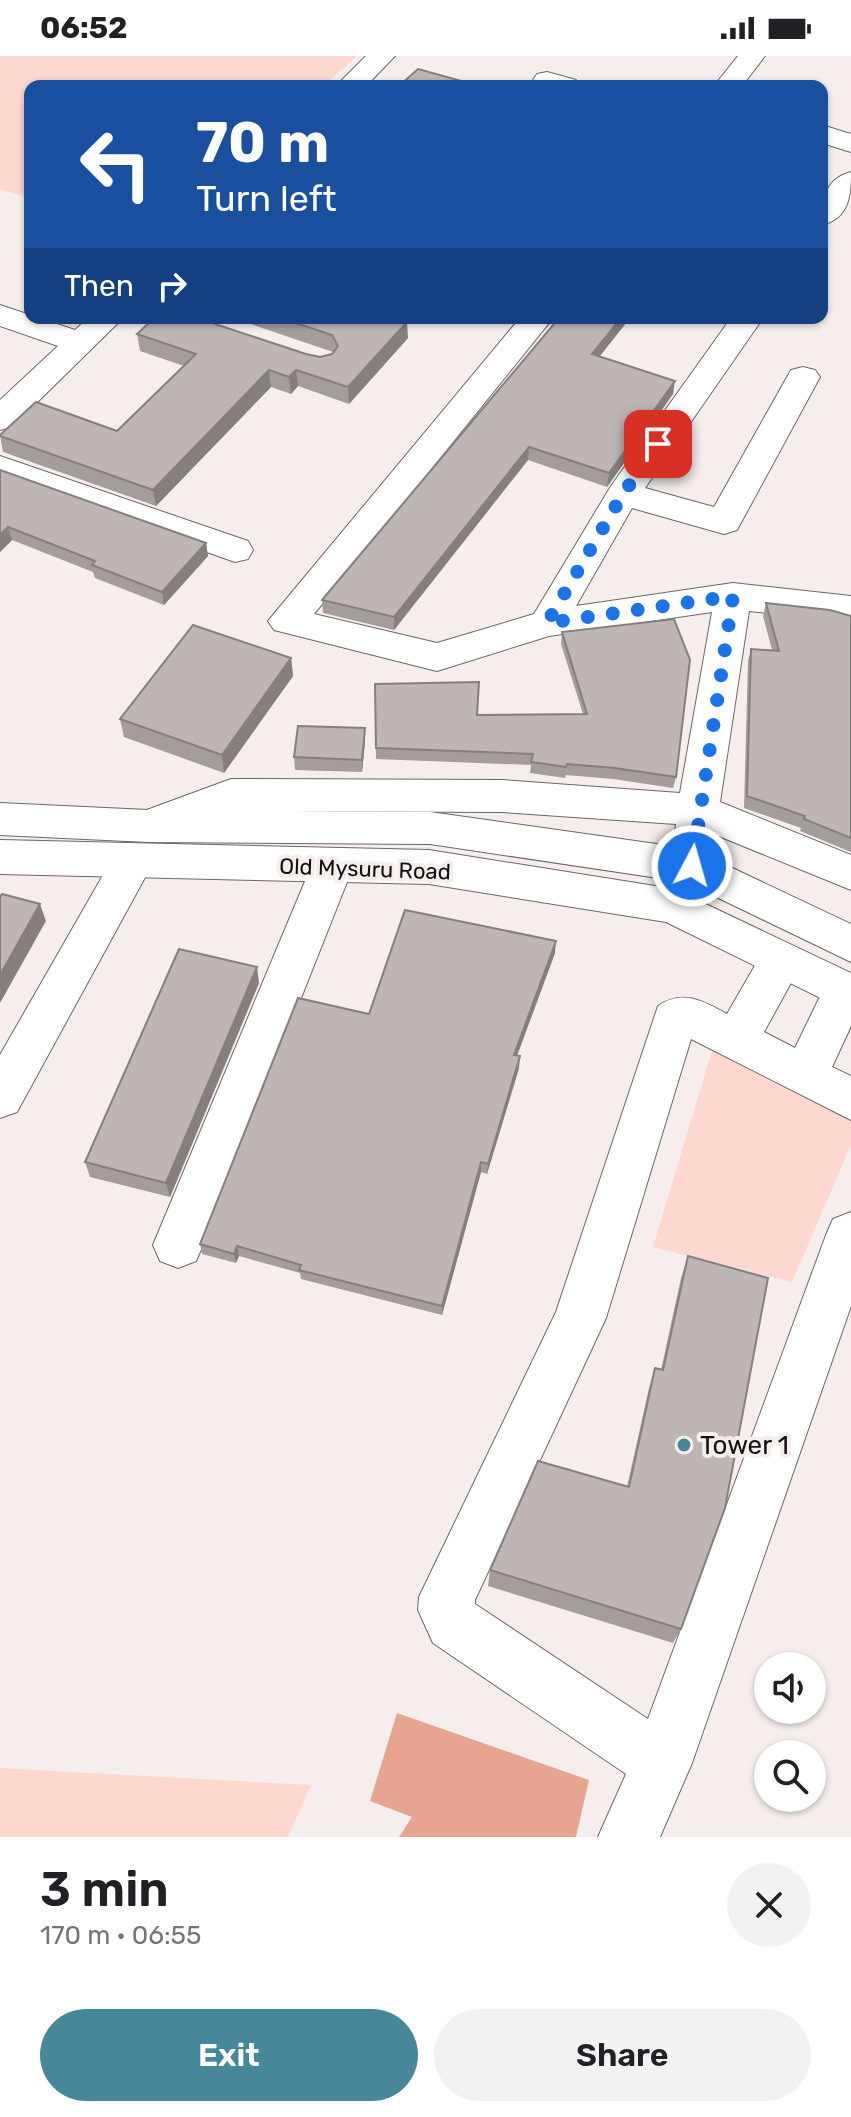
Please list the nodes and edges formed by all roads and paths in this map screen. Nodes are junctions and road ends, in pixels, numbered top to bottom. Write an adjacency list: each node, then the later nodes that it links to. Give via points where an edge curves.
1 (382, 56): 3 (street)
2 (752, 56): 4 (street)
3 (356, 80)
4 (733, 80)
5 (828, 136): 6 (street)
6 (851, 143)
7 (851, 181): 8 (street)
8 (828, 209)
9 (0, 315): 10 (street)
10 (24, 323)
11 (26, 324): 15 (street)
12 (101, 324): 15 (street)
13 (532, 324): 23 (street, via 287,621 437,657)
14 (743, 324): 19 (street)
15 (80, 343): 17 (street)
16 (803, 377): 19 (street, via 724,522)
17 (0, 419)
18 (0, 467): 20 (street)
19 (623, 494): 23 (street)
20 (235, 550)
21 (733, 596): 22 (street); 23 (street); 24 (street)
22 (851, 609)
23 (547, 623)
24 (698, 810): 26 (street, via 502,796 231,795); 28 (street); 30 (street)
25 (0, 819): 26 (street, Old Mysuru Road)
26 (140, 844): 27 (street, Old Mysuru Road); 28 (street, Old Mysuru Road, via 430,828); 29 (street, Old Mysuru Road); 36 (street)
27 (0, 857)
28 (692, 866): 31 (street, Old Mysuru Road)
29 (332, 867): 32 (street, Old Mysuru Road, via 429,867 674,906); 39 (street)
30 (851, 873)
31 (848, 935)
32 (781, 961): 33 (street, Old Mysuru Road); 34 (street)
33 (848, 993): 35 (street)
34 (736, 1040): 35 (street); 40 (street, via 689,1016 674,1020 580,1318 452,1581 446,1610 453,1623 480,1643)
35 (805, 1075): 37 (street)
36 (0, 1098)
37 (851, 1099)
38 (851, 1235): 40 (street)
39 (178, 1245)
40 (662, 1763): 41 (street)
41 (629, 1837)

